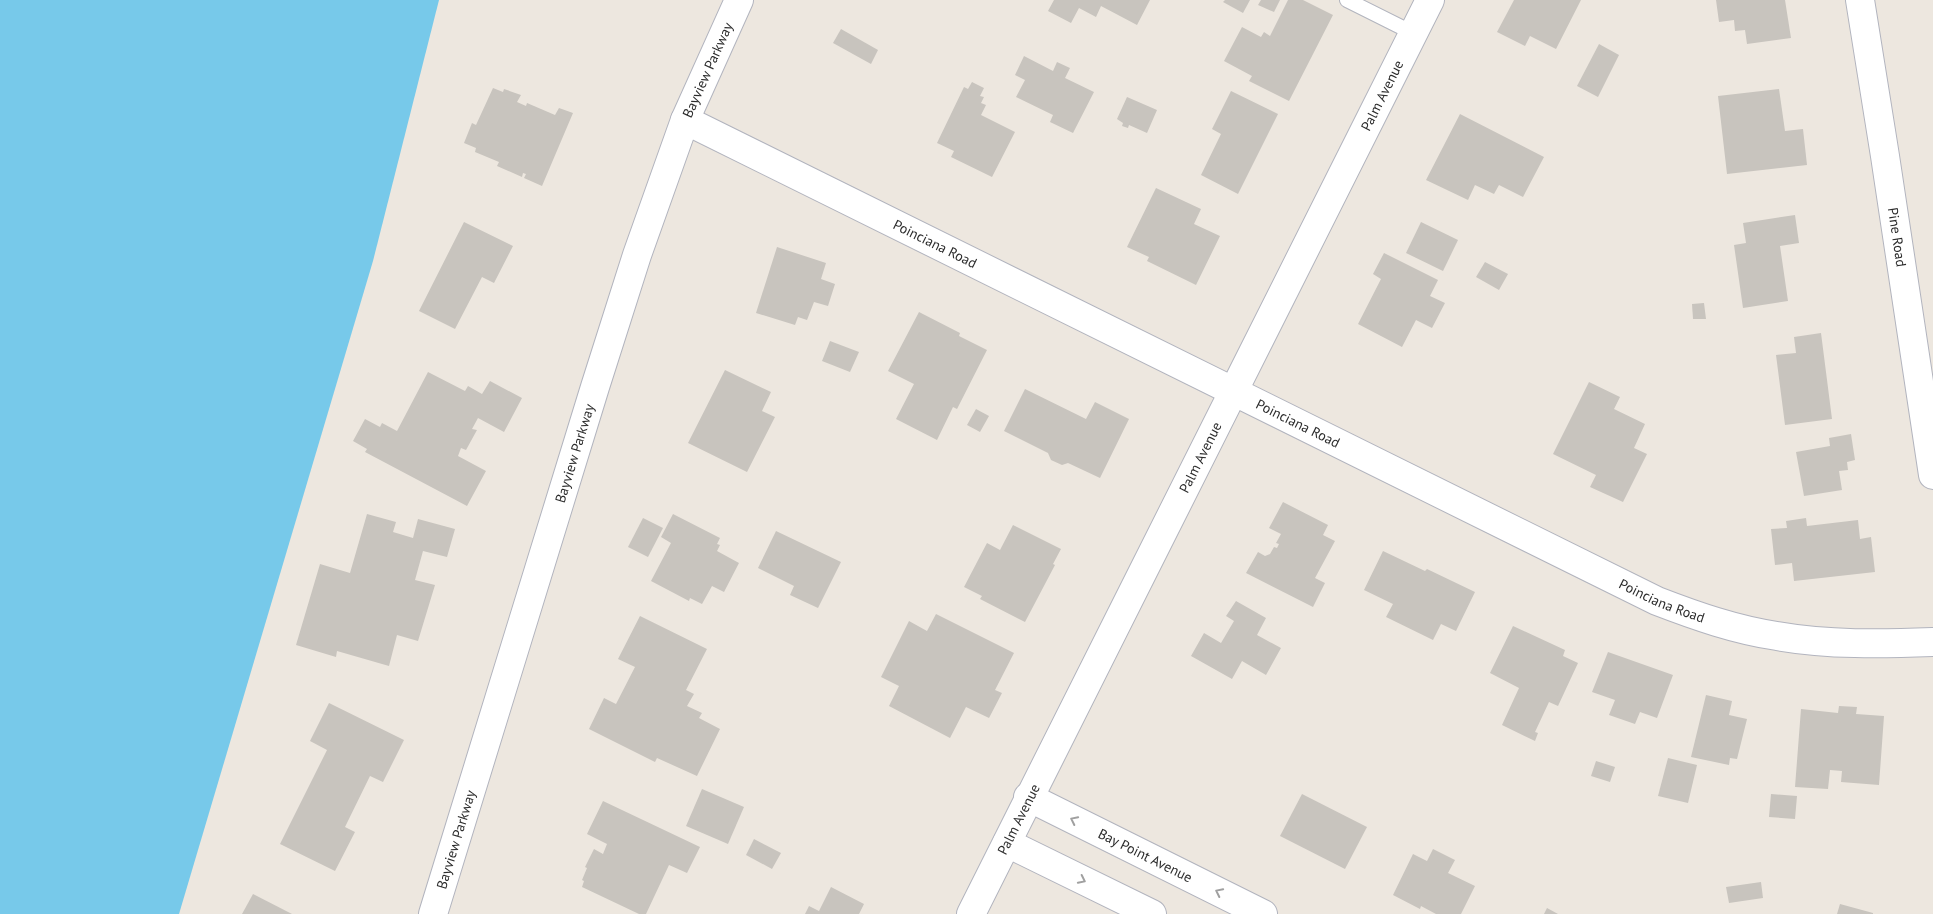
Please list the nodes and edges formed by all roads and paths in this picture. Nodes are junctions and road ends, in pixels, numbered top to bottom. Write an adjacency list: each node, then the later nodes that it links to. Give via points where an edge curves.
1 (739, 0): 6 (street, Bayview Parkway)
2 (1347, 0): 5 (lane)
3 (1430, 0): 5 (street, Palm Avenue)
4 (1860, 0): 8 (street, Pine Road)
5 (1413, 33): 7 (street, Palm Avenue)
6 (685, 120): 7 (street, Poinciana Road); 12 (street, Bayview Parkway, via 592,396)
7 (1233, 391): 9 (street, Poinciana Road, via 1628,588 1696,616 1778,636 1888,644); 10 (street, Palm Avenue)
8 (1933, 475)
9 (1933, 642)
10 (1028, 797): 11 (street, Palm Avenue); 15 (street, Bay Point Avenue, one-way to 10)
11 (1007, 843): 13 (street, Palm Avenue); 14 (street, one-way to 14)
12 (432, 914)
13 (971, 914)
14 (1152, 914)
15 (1263, 914)

